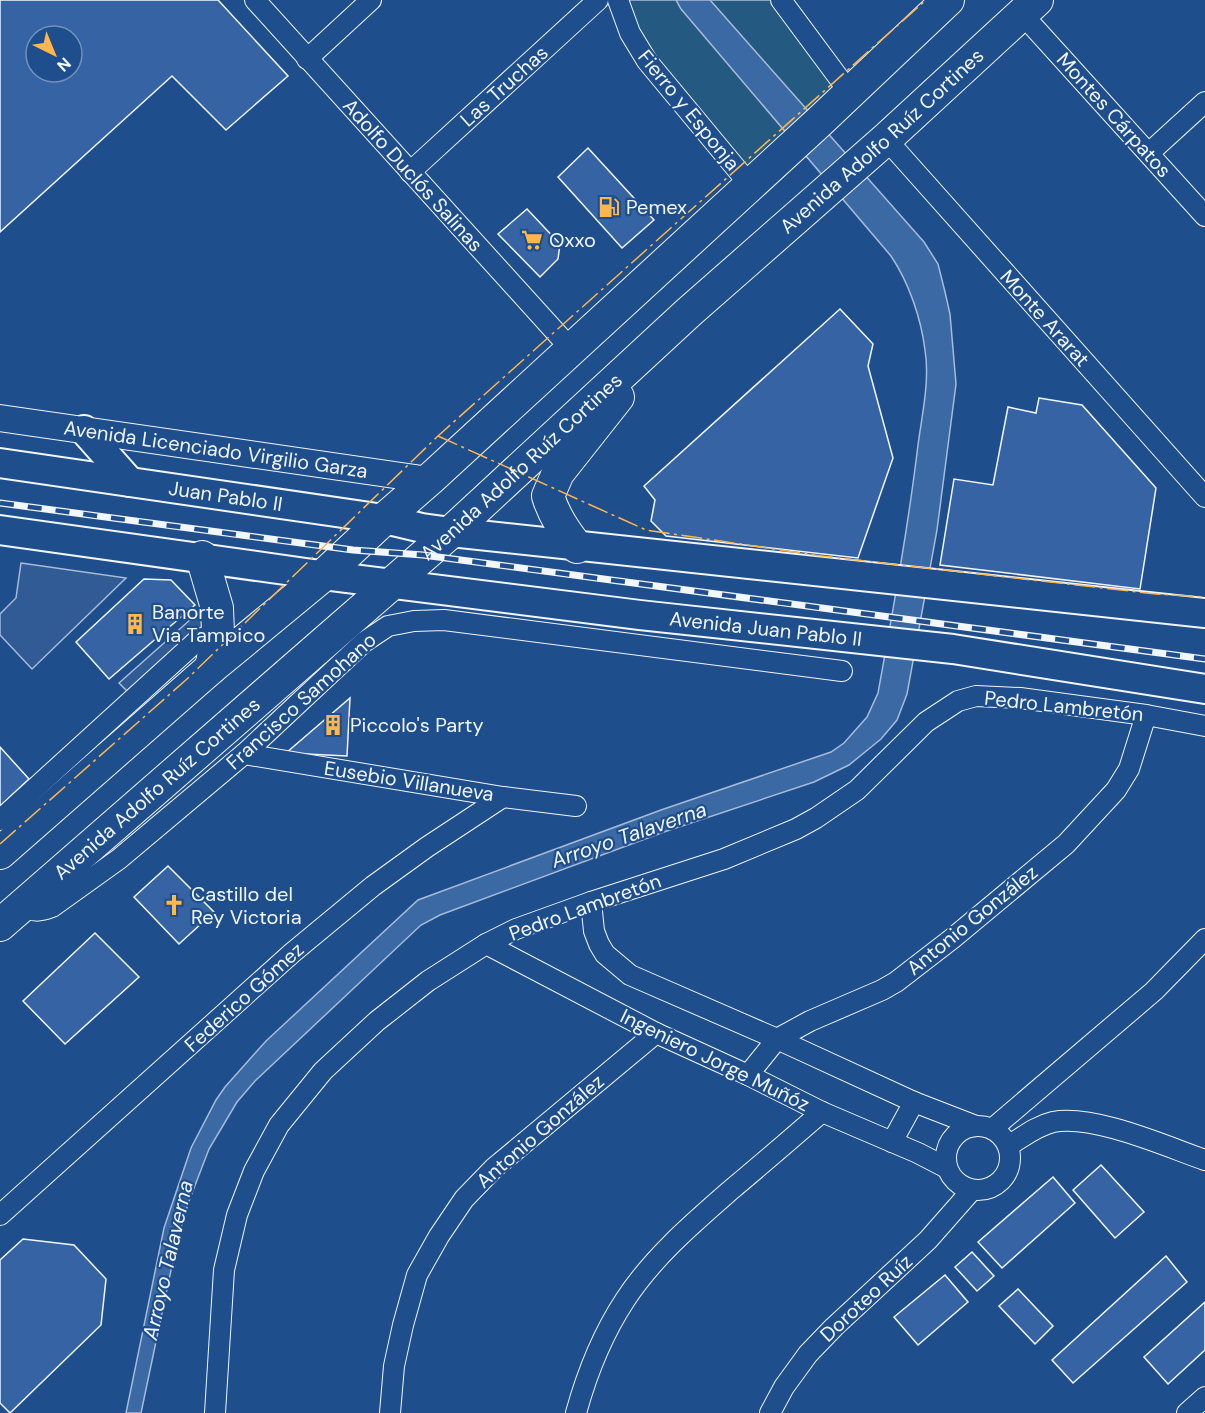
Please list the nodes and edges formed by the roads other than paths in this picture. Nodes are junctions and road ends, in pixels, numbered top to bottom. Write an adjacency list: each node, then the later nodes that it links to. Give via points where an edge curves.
1 (255, 0): 8 (street, Adolfo Duclós Salinas)
2 (370, 0): 8 (street)
3 (598, 0): 13 (street, Las Truchas)
4 (618, 0): 14 (street, Fierro y Esponja, via 630,33 647,62)
5 (781, 0): 9 (street)
6 (948, 0): 9 (main road)
7 (1030, 7): 11 (main road, Avenida Adolfo Ruíz Cortines); 12 (street, Montes Cárpatos)
8 (307, 59): 13 (street, Adolfo Duclós Salinas)
9 (850, 93): 14 (main road)
10 (1205, 102): 12 (street)
11 (886, 139): 16 (main road, Avenida Adolfo Ruíz Cortines); 23 (street, Monte Ararat)
12 (1149, 153): 15 (street, Montes Cárpatos)
13 (410, 172): 17 (street, Adolfo Duclós Salinas)
14 (750, 185): 17 (main road)
15 (1205, 216)
16 (688, 312): 26 (main road, Avenida Adolfo Ruíz Cortines); 27 (main road, via 558,473 548,496 553,513)
17 (571, 349): 21 (main road)
18 (0, 418): 19 (street, Avenida Licenciado Virgilio Garza)
19 (84, 429): 21 (street, Avenida Licenciado Virgilio Garza); 22 (main road)
20 (0, 463): 22 (main road, Juan Pablo II)
21 (429, 480): 24 (main road)
22 (130, 482): 24 (main road, Juan Pablo II)
23 (1205, 497)
24 (384, 519): 26 (main road, Juan Pablo II); 29 (main road)
25 (0, 530): 28 (main road)
26 (451, 532): 27 (main road); 30 (main road, Avenida Adolfo Ruíz Cortines)
27 (578, 547): 31 (main road)
28 (202, 557): 29 (main road); 32 (main road, via 217,608)
29 (325, 574): 30 (main road, Avenida Juan Pablo II); 33 (main road)
30 (391, 583): 35 (main road, Avenida Juan Pablo II, via 953,649); 44 (main road, Avenida Adolfo Ruíz Cortines)
31 (1205, 614)
32 (218, 633): 33 (main road); 41 (street, via 199,639)
33 (211, 668): 42 (main road)
34 (842, 672): 38 (street, Francisco Samohano, via 444,620 414,621 388,626 364,642)
35 (1205, 689)
36 (1146, 715): 37 (street, Pedro Lambretón); 43 (street, Pedro Lambretón, via 1020,698 975,696 958,701 926,722 857,790 806,824 724,859); 48 (street, Antonio González, via 1129,769 1116,790 1066,844 897,981)
37 (1205, 726)
38 (244, 754): 39 (street, Eusebio Villanueva); 44 (street, Francisco Samohano, via 78,890 39,912)
39 (503, 797): 40 (street, Eusebio Villanueva); 58 (street, Federico Gómez, via 373,886 292,953)
40 (576, 806)
41 (0, 820)
42 (0, 853)
43 (591, 903): 46 (street, Pedro Lambretón, via 516,929); 48 (street, Ingeniero Jorge Muñóz, via 599,944 630,975)
44 (10, 916)
45 (1205, 939): 52 (street, via 1154,991)
46 (486, 944): 47 (street, Ingeniero Jorge Muñóz); 60 (street, Pedro Lambretón, via 428,981 377,1021 323,1071 279,1125 254,1171 237,1215 224,1270)
47 (657, 1033): 49 (street, Ingeniero Jorge Muñóz); 61 (street, Antonio González, via 494,1168 464,1199 417,1275 394,1366)
48 (777, 1039): 49 (street, Antonio González); 50 (street, Ingeniero Jorge Muñóz)
49 (748, 1075): 51 (street, Ingeniero Jorge Muñóz)
50 (914, 1102): 52 (street, Ingeniero Jorge Muñóz); 53 (street)
51 (822, 1112): 53 (street, Ingeniero Jorge Muñóz); 62 (street, via 690,1226 650,1267 603,1338)
52 (984, 1127): 54 (street, via 1002,1136); 56 (street, via 964,1128 955,1135 948,1145)
53 (892, 1142): 56 (street, Ingeniero Jorge Muñóz)
54 (1008, 1146): 55 (street, via 1051,1123 1089,1122); 57 (street, via 1011,1160 998,1184 986,1190)
55 (1205, 1160)
56 (946, 1168): 57 (street, via 961,1186)
57 (972, 1190): 63 (street, Doroteo Ruíz, via 928,1240 808,1354)
58 (0, 1215)
59 (1205, 1397): 64 (street)
60 (215, 1413)
61 (390, 1413)
62 (576, 1413)
63 (770, 1413)
64 (1187, 1413)

